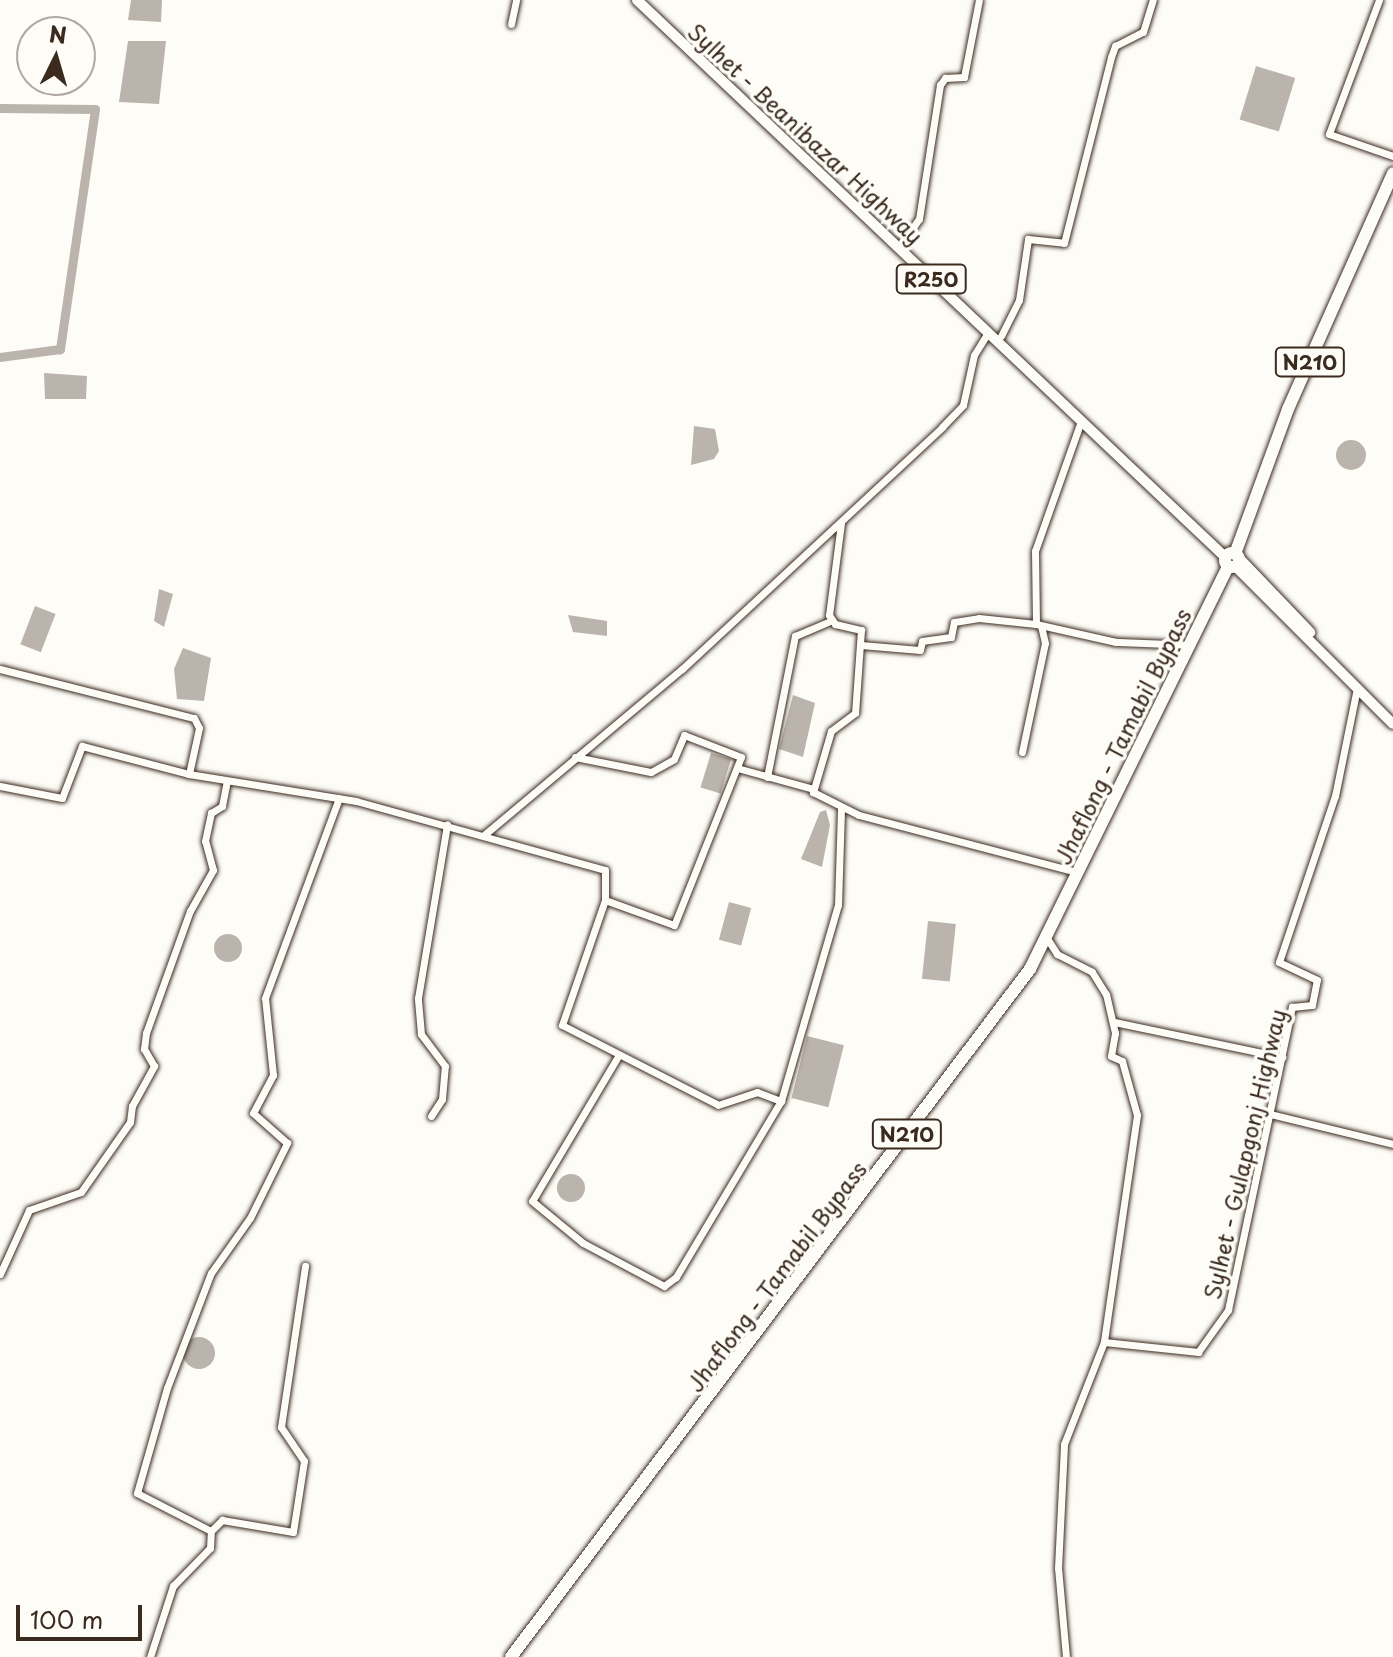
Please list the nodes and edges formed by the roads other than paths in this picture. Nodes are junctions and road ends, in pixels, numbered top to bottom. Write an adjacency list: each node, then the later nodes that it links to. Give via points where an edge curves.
1 (516, 0): 7 (street)
2 (637, 0): 11 (main road, Sylhet - Beanibazar Highway / R250)
3 (647, 0): 10 (main road, Sylhet - Beanibazar Highway / R250)
4 (979, 0): 10 (street, via 964,77 945,78 940,85 919,219)
5 (1153, 0): 12 (street, via 1143,32 1115,46 1064,243 1028,239 1019,300)
6 (1379, 0): 8 (street, via 1329,134)
7 (511, 24)
8 (1393, 156)
9 (1393, 173): 15 (highway, Jhaflong - Tamabil Bypass / N210, via 1288,409)
10 (902, 243): 12 (main road, Sylhet - Beanibazar Highway / R250)
11 (988, 333): 13 (main road, Sylhet - Beanibazar Highway / R250); 14 (street, via 974,355 963,405)
12 (1001, 336): 15 (main road, Sylhet - Beanibazar Highway / R250)
13 (1081, 421): 15 (main road, Sylhet - Beanibazar Highway / R250); 17 (street, via 1035,551)
14 (841, 523): 16 (street); 25 (street)
15 (1232, 559): 19 (highway, Jhaflong - Tamabil Bypass / N210); 21 (main road, R250); 22 (main road, R250)
16 (830, 621): 18 (street, via 860,627); 28 (street, via 795,636)
17 (1039, 625): 18 (street, via 979,618 954,622 951,637 922,641 920,650); 19 (street, via 1116,642); 24 (street, via 1045,643)
18 (861, 645): 31 (street, via 855,713 831,731)
19 (1190, 645): 36 (highway, Jhaflong - Tamabil Bypass / N210)
20 (0, 669): 27 (street, via 194,718 199,728)
21 (1357, 688): 23 (main road, R250); 40 (street, Sylhet - Gulapgonj Highway, via 1335,796 1279,962 1317,980 1312,1005 1292,1007)
22 (1393, 717)
23 (1393, 724)
24 (1022, 752)
25 (575, 757): 26 (street, via 651,772 674,759 684,735 741,757); 35 (street)
26 (737, 768): 28 (street); 37 (street, via 674,925)
27 (189, 774): 29 (street); 30 (street, via 82,746 62,798)
28 (767, 777): 31 (street)
29 (227, 781): 32 (street); 47 (street, via 205,841 213,870 190,911 146,1033 144,1049 154,1066 132,1106 130,1122 81,1192 29,1210)
30 (0, 786)
31 (813, 789): 33 (street)
32 (339, 798): 34 (street); 49 (street, via 265,998 273,1075 253,1113 287,1143 257,1193 250,1218 211,1273 167,1388 137,1493)
33 (841, 807): 36 (street); 42 (street, via 838,905)
34 (447, 824): 35 (street); 44 (street, via 418,998 421,1034 445,1066 442,1099)
35 (484, 835): 37 (street, via 605,870)
36 (1076, 872): 38 (highway, Jhaflong - Tamabil Bypass / N210)
37 (605, 900): 41 (street, via 562,1025)
38 (1048, 940): 39 (street, via 1057,954 1092,972); 51 (highway, Jhaflong - Tamabil Bypass / N210, via 982,1040)
39 (1114, 1022): 40 (street); 48 (street, via 1111,1056 1122,1061 1137,1115)
40 (1282, 1057): 43 (street, Sylhet - Gulapgonj Highway)
41 (617, 1058): 42 (street, via 718,1105 757,1092); 42 (street, via 532,1201 583,1243 650,1283 664,1286 676,1277)
42 (781, 1101)
43 (1270, 1114): 45 (street); 48 (street, Sylhet - Gulapgonj Highway, via 1230,1305 1212,1338 1198,1352)
44 (431, 1116)
45 (1393, 1144)
46 (305, 1266): 49 (street, via 281,1427 304,1461 293,1532 222,1520)
47 (0, 1274)
48 (1104, 1342): 52 (street, via 1070,1423 1059,1472)
49 (211, 1531): 50 (street, via 210,1548 173,1586)
50 (150, 1657)
51 (511, 1657)
52 (1066, 1657)

